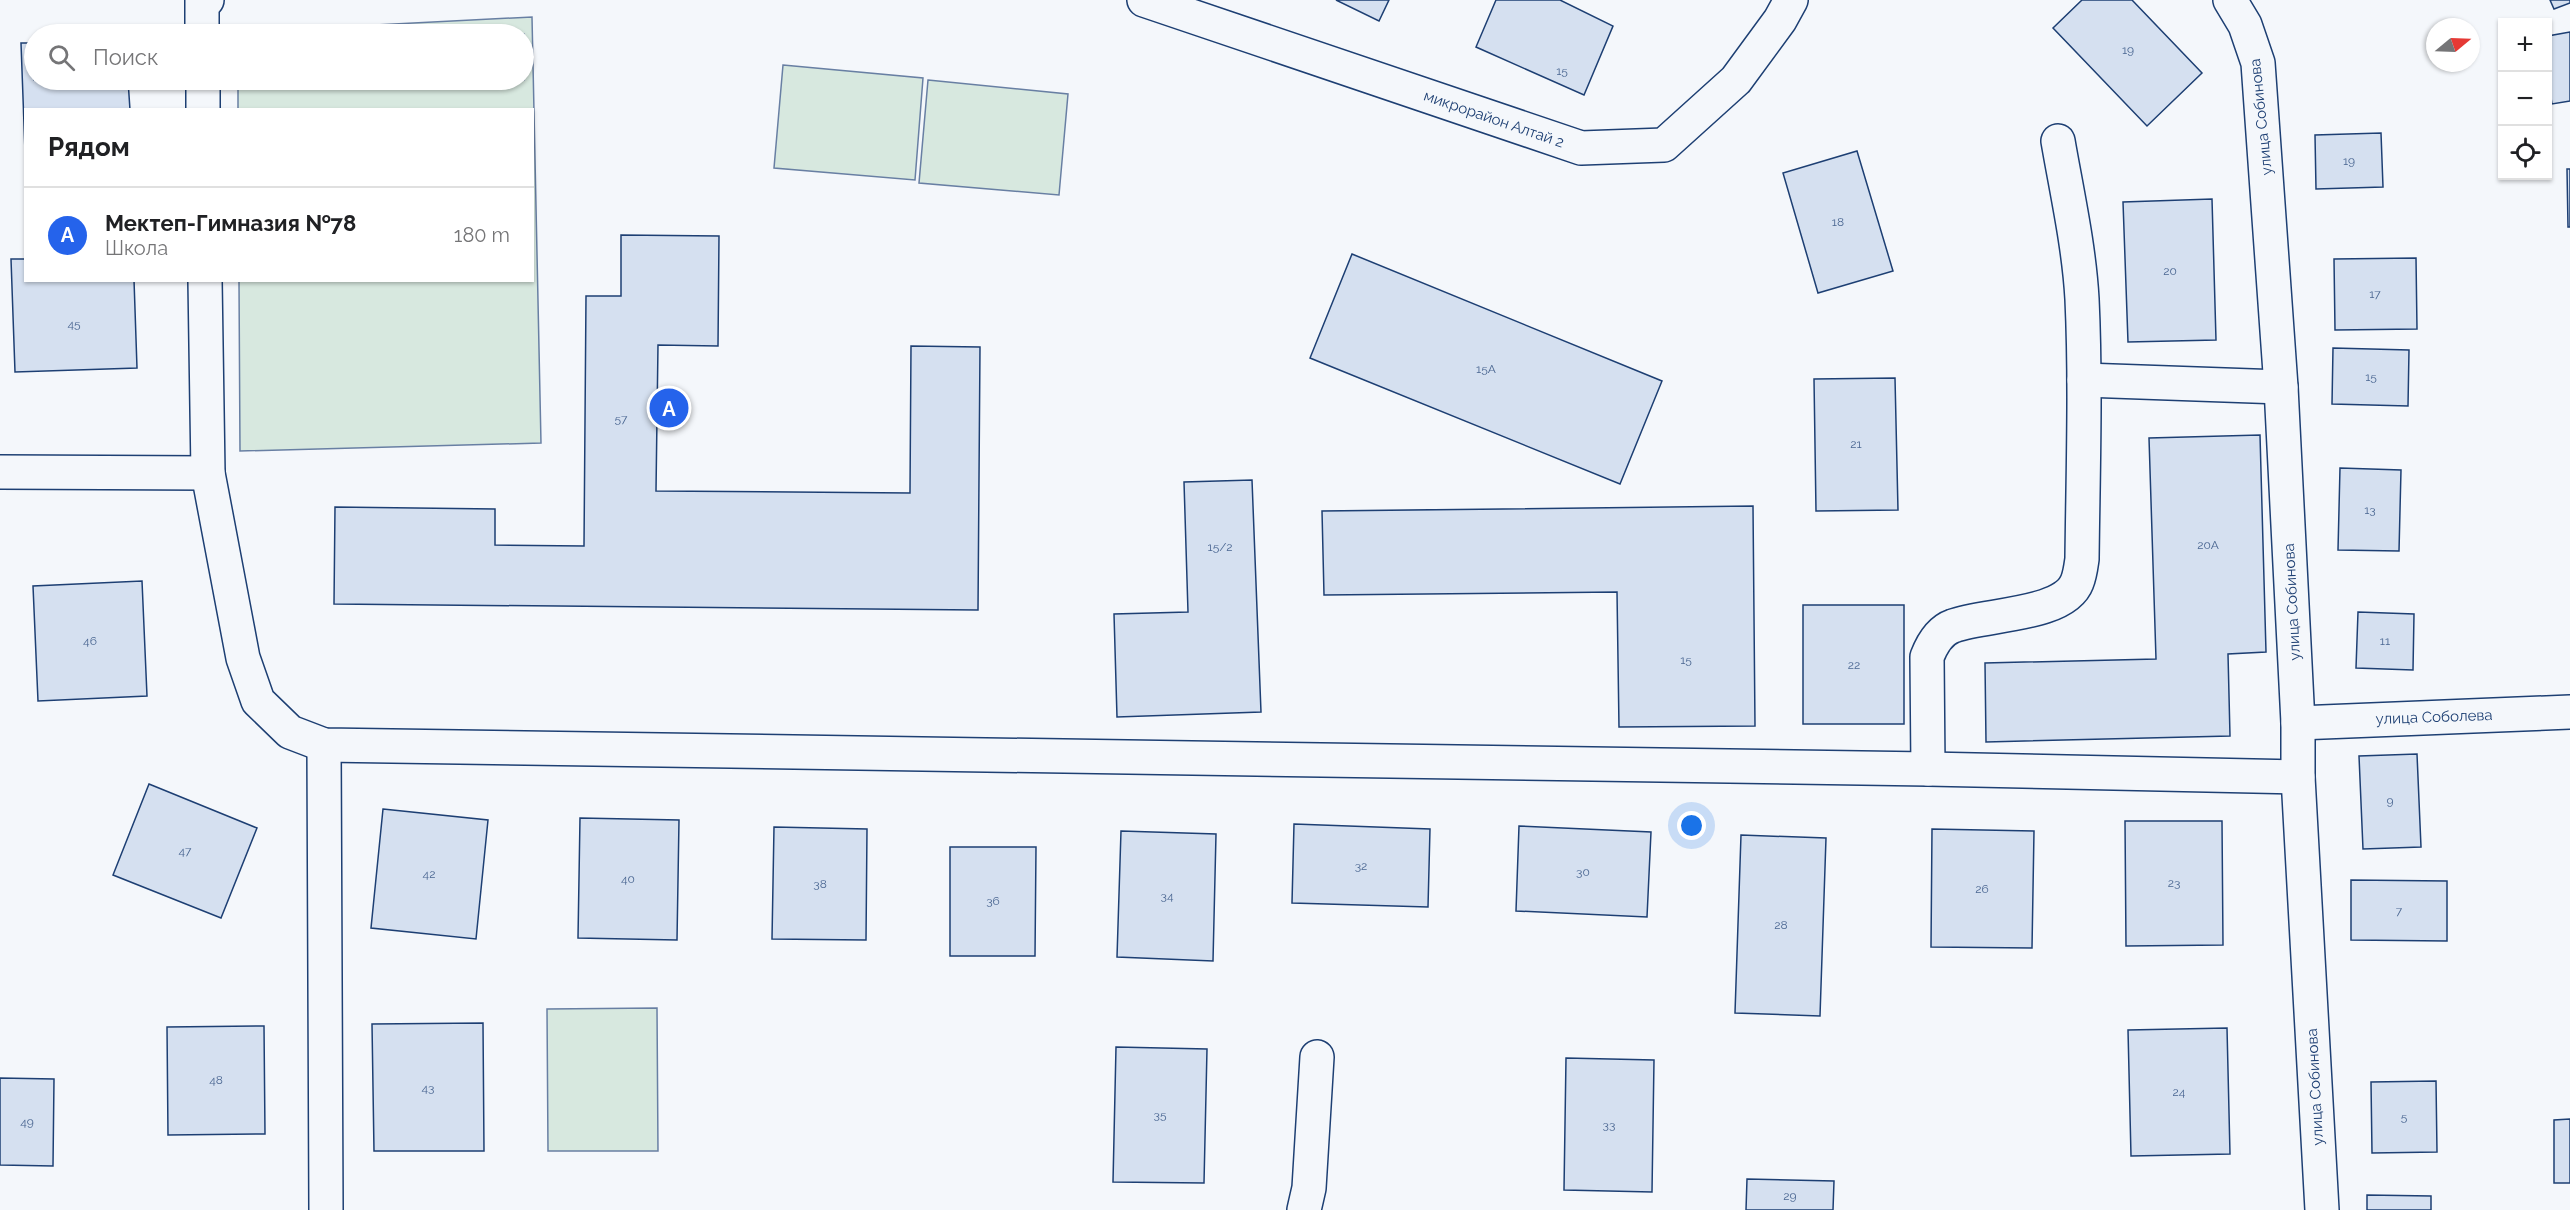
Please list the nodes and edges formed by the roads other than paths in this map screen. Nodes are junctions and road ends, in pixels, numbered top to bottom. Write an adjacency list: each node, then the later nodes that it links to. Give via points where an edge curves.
1 (202, 0): 2 (street); 6 (street)
2 (207, 0)
3 (1144, 0): 4 (street, микрорайон Алтай 2, via 1581,148 1664,145 1736,80)
4 (1791, 0)
5 (2230, 0): 12 (street, улица Собинова, via 2245,25 2258,63)
6 (202, 24)
7 (203, 90): 8 (street)
8 (203, 108)
9 (2058, 141): 11 (street, via 2082,298)
10 (205, 282): 14 (street)
11 (2084, 380): 12 (street); 18 (street, via 2082,559 2077,584 2062,600 1951,626 1934,640 1927,657)
12 (2282, 387): 16 (street, улица Собинова)
13 (0, 472): 14 (street)
14 (208, 473): 17 (street, via 243,658 258,701 290,732)
15 (2570, 712): 16 (street, улица Соболева)
16 (2298, 723): 19 (street, улица Собинова)
17 (324, 746): 18 (street); 21 (street)
18 (1928, 769): 19 (street)
19 (2298, 777): 23 (street, улица Собинова)
20 (1317, 1057): 22 (street, via 1309,1188)
21 (326, 1210)
22 (1304, 1210)
23 (2322, 1210)

